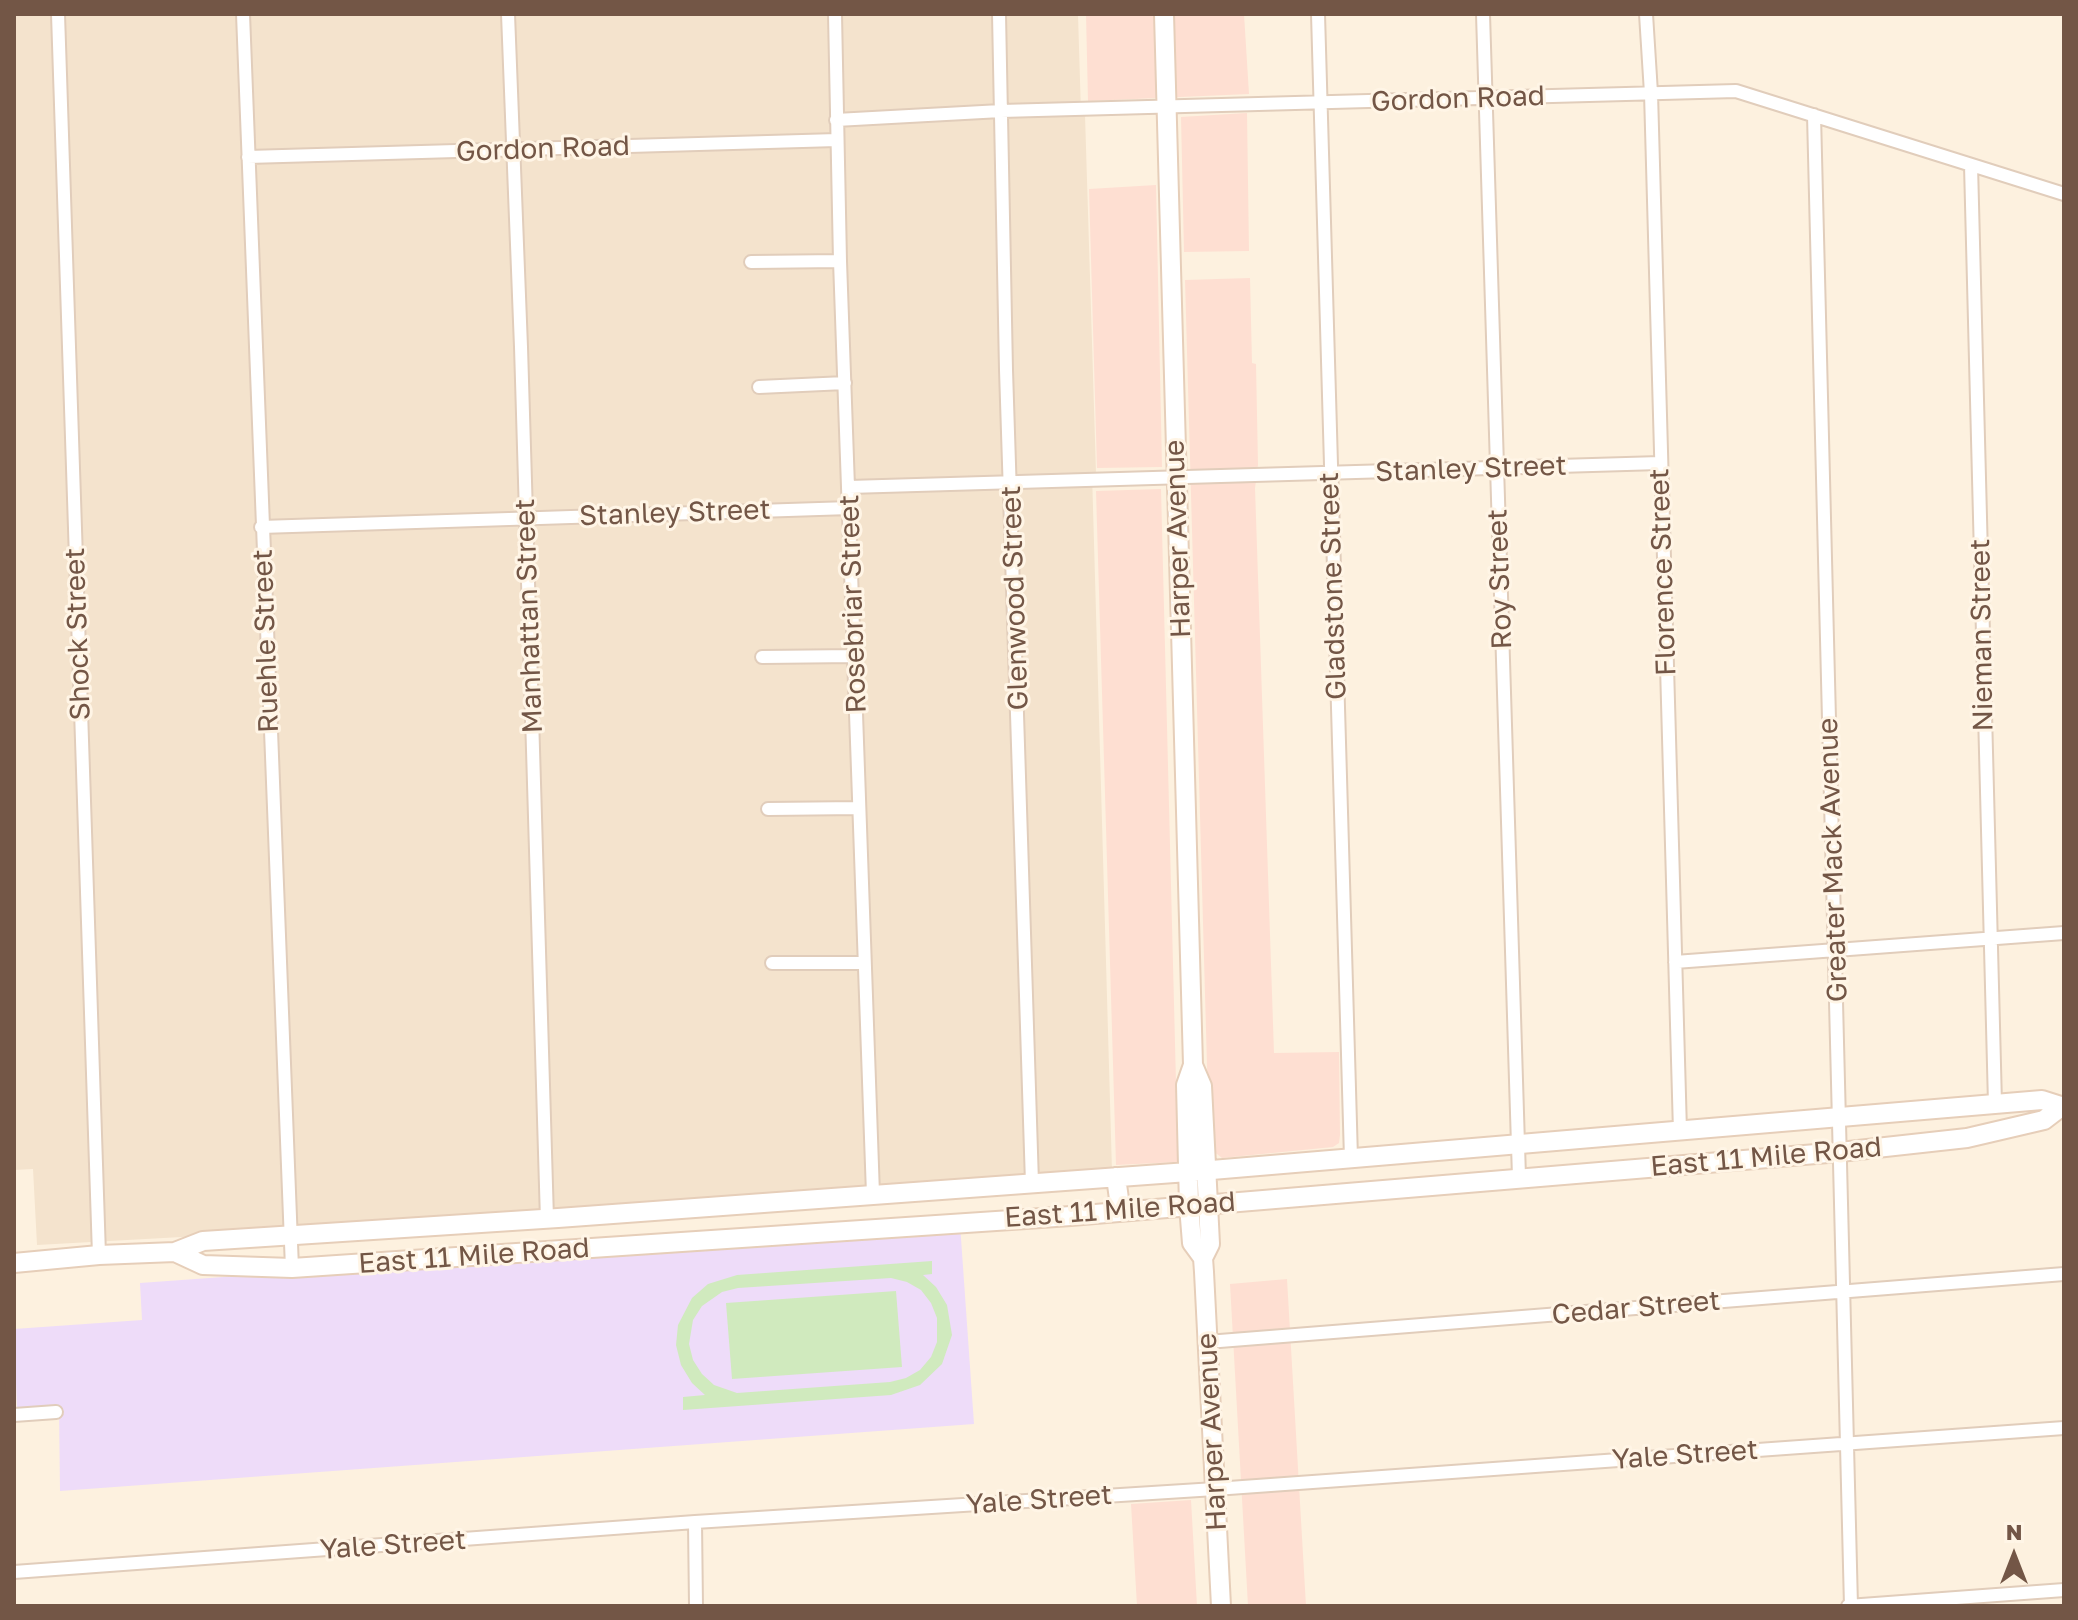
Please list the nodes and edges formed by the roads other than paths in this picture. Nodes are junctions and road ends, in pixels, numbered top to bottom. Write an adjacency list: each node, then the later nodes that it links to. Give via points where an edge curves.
1 (58, 14): 70 (street, Shock Street)
2 (243, 14): 19 (street, Ruehle Street)
3 (508, 14): 18 (street, Manhattan Street)
4 (835, 14): 16 (street, Rosebriar Street)
5 (999, 14): 14 (street, Glenwood Street)
6 (1164, 14): 13 (main road, Harper Avenue)
7 (1318, 14): 12 (street, Gladstone Street)
8 (1483, 14): 11 (street, Roy Street)
9 (1646, 14): 10 (street, Florence Street)
10 (1651, 93): 11 (street, Gordon Road); 15 (street, Gordon Road, via 1736,91); 26 (street, Florence Street)
11 (1485, 97): 12 (street, Gordon Road); 27 (street, Roy Street)
12 (1320, 104): 13 (street, Gordon Road); 28 (street, Gladstone Street)
13 (1167, 107): 14 (street, Gordon Road); 29 (main road, Harper Avenue)
14 (1001, 111): 16 (street, Gordon Road); 30 (street, Glenwood Street)
15 (1814, 115): 20 (street, Gordon Road); 41 (street, Greater Mack Avenue)
16 (836, 120): 17 (street, Rosebriar Street)
17 (837, 140): 18 (street, Gordon Road); 22 (street, Rosebriar Street)
18 (513, 150): 19 (street, Gordon Road); 33 (street, Manhattan Street)
19 (248, 157): 34 (street, Ruehle Street)
20 (1971, 165): 21 (street, Gordon Road); 40 (street, Nieman Street)
21 (2064, 194)
22 (840, 261): 23 (street); 24 (street, Rosebriar Street)
23 (751, 262)
24 (845, 383): 25 (street); 31 (street, Rosebriar Street)
25 (759, 387)
26 (1660, 463): 27 (street, Stanley Street); 42 (street, Florence Street)
27 (1496, 468): 28 (street, Stanley Street); 50 (street, Roy Street)
28 (1330, 472): 29 (street, Stanley Street); 52 (street, Gladstone Street)
29 (1177, 477): 30 (street, Stanley Street); 54 (main road, Harper Avenue, via 1193,1065 1186,1085)
30 (1012, 482): 31 (street, Stanley Street); 57 (street, Glenwood Street)
31 (849, 487): 32 (street, Rosebriar Street)
32 (850, 508): 33 (street, Stanley Street); 35 (street, Rosebriar Street)
33 (526, 518): 34 (street, Stanley Street); 64 (street, Manhattan Street)
34 (261, 527): 67 (street, Ruehle Street)
35 (855, 656): 36 (street); 37 (street, Rosebriar Street)
36 (762, 657)
37 (859, 808): 38 (street); 44 (street, Rosebriar Street)
38 (768, 809)
39 (2064, 933): 40 (street)
40 (1990, 938): 41 (street); 45 (street, Nieman Street)
41 (1835, 950): 42 (street); 47 (street, Greater Mack Avenue)
42 (1675, 962): 49 (street, Florence Street)
43 (772, 963): 44 (street)
44 (864, 963): 59 (street, Rosebriar Street)
45 (1995, 1104): 46 (main road, East 11 Mile Road, via 2042,1100); 47 (main road, East 11 Mile Road); 48 (main road, via 2001,1113)
46 (2062, 1107): 48 (main road, East 11 Mile Road, via 2044,1120)
47 (1840, 1117): 49 (main road, East 11 Mile Road); 51 (street, Greater Mack Avenue)
48 (1998, 1130): 51 (main road, East 11 Mile Road)
49 (1680, 1131): 50 (main road, East 11 Mile Road)
50 (1517, 1144): 52 (main road, East 11 Mile Road); 56 (street)
51 (1840, 1152): 56 (main road, East 11 Mile Road); 75 (street, Greater Mack Avenue)
52 (1355, 1157): 53 (main road, East 11 Mile Road); 58 (main road, via 1365,1170)
53 (1246, 1167): 54 (main road, East 11 Mile Road); 60 (main road, via 1238,1188)
54 (1197, 1171): 55 (main road, East 11 Mile Road); 61 (main road, Harper Avenue)
55 (1116, 1177): 57 (main road, East 11 Mile Road); 62 (main road, via 1119,1199)
56 (1519, 1177): 58 (main road, East 11 Mile Road)
57 (1032, 1183): 59 (main road, East 11 Mile Road)
58 (1355, 1192): 60 (main road, East 11 Mile Road)
59 (873, 1194): 63 (main road, East 11 Mile Road); 66 (main road, via 868,1209)
60 (1243, 1201): 61 (main road, East 11 Mile Road)
61 (1199, 1205): 62 (main road, East 11 Mile Road); 76 (main road, Harper Avenue, via 1192,1243 1203,1258)
62 (1111, 1212): 66 (main road, East 11 Mile Road)
63 (624, 1213): 64 (main road, East 11 Mile Road); 68 (main road)
64 (547, 1219): 65 (main road, East 11 Mile Road)
65 (480, 1223): 67 (main road, East 11 Mile Road); 71 (main road, via 485,1236)
66 (874, 1227): 68 (main road, East 11 Mile Road)
67 (290, 1237): 69 (main road, East 11 Mile Road, via 203,1241); 73 (street, Ruehle Street)
68 (626, 1247): 71 (main road, East 11 Mile Road)
69 (175, 1252): 70 (main road, East 11 Mile Road); 73 (main road, East 11 Mile Road, via 203,1265)
70 (99, 1255): 72 (main road, East 11 Mile Road)
71 (479, 1255): 73 (main road, East 11 Mile Road)
72 (14, 1263)
73 (292, 1268)
74 (2064, 1274): 75 (street, Cedar Street)
75 (1842, 1291): 76 (street, Cedar Street); 80 (street, Greater Mack Avenue)
76 (1207, 1342): 81 (main road, Harper Avenue)
77 (56, 1412): 78 (street)
78 (14, 1415)
79 (2064, 1428): 80 (street, Yale Street)
80 (1845, 1443): 81 (street, Yale Street); 87 (street, Greater Mack Avenue)
81 (1215, 1489): 82 (street, Yale Street); 86 (main road, Harper Avenue)
82 (695, 1522): 83 (street, Yale Street); 85 (street)
83 (14, 1572)
84 (2064, 1590): 87 (street)
85 (696, 1606)
86 (1221, 1606)
87 (1850, 1606)

